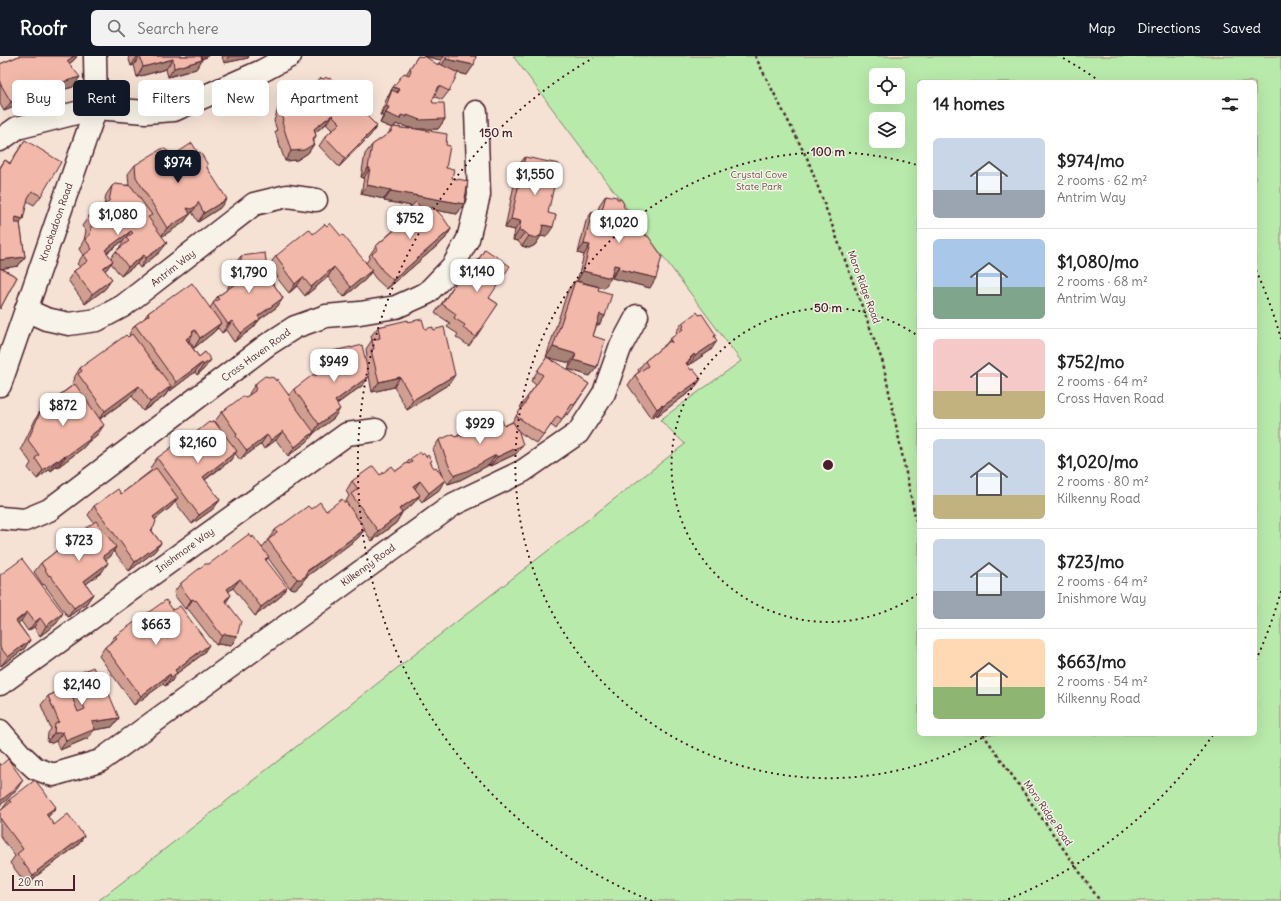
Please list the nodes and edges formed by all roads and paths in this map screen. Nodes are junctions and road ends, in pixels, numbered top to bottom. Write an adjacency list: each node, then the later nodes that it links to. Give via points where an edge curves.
1 (95, 56): 4 (street, Knockadoon Road)
2 (290, 56): 5 (street, via 174,110)
3 (755, 56): 16 (path, Moro Ridge Road, via 808,160 883,363)
4 (95, 80)
5 (130, 111)
6 (476, 112): 15 (street, Cross Haven Road, via 479,195 468,239 453,266 427,293 396,307 326,316 295,327 267,345 49,510 25,520)
7 (73, 114): 9 (street, via 16,128)
8 (93, 116): 11 (street, Knockadoon Road)
9 (0, 140)
10 (316, 200): 11 (street, Antrim Way, via 287,196 254,204 123,306 97,320 69,324 46,319)
11 (26, 310): 13 (street, Knockadoon Road)
12 (638, 316): 18 (street, Kilkenny Road, via 620,348 604,393 578,433 522,471 454,504 100,761 53,775 35,768)
13 (0, 385)
14 (376, 430): 17 (street, Inishmore Way, via 347,434)
15 (0, 518)
16 (917, 526)
17 (0, 684)
18 (0, 731)
19 (984, 736): 20 (path, Moro Ridge Road)
20 (1100, 901)

